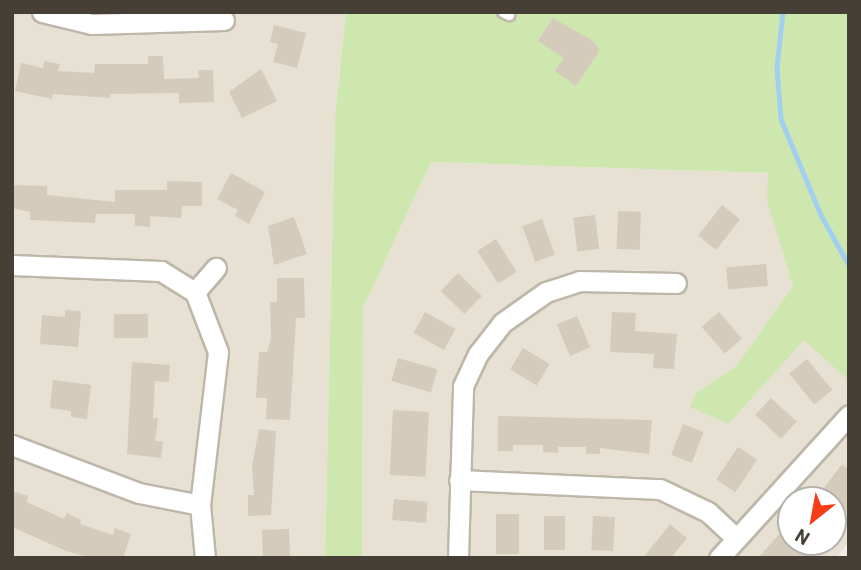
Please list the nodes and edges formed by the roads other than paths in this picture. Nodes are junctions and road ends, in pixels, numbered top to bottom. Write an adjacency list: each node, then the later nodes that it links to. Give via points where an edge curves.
1 (42, 12): 2 (street, via 92,24)
2 (224, 20)
3 (12, 265): 6 (street, via 161,271)
4 (216, 268): 6 (street)
5 (676, 283): 9 (street, via 579,281 546,292 502,323 478,354 463,386)
6 (195, 292): 10 (street, via 218,352)
7 (849, 415): 11 (street)
8 (12, 445): 10 (street, via 139,494)
9 (458, 480): 11 (street, via 660,489 708,513); 13 (street)
10 (200, 505): 12 (street)
11 (736, 538): 14 (street)
12 (205, 558)
13 (458, 558)
14 (719, 558)

